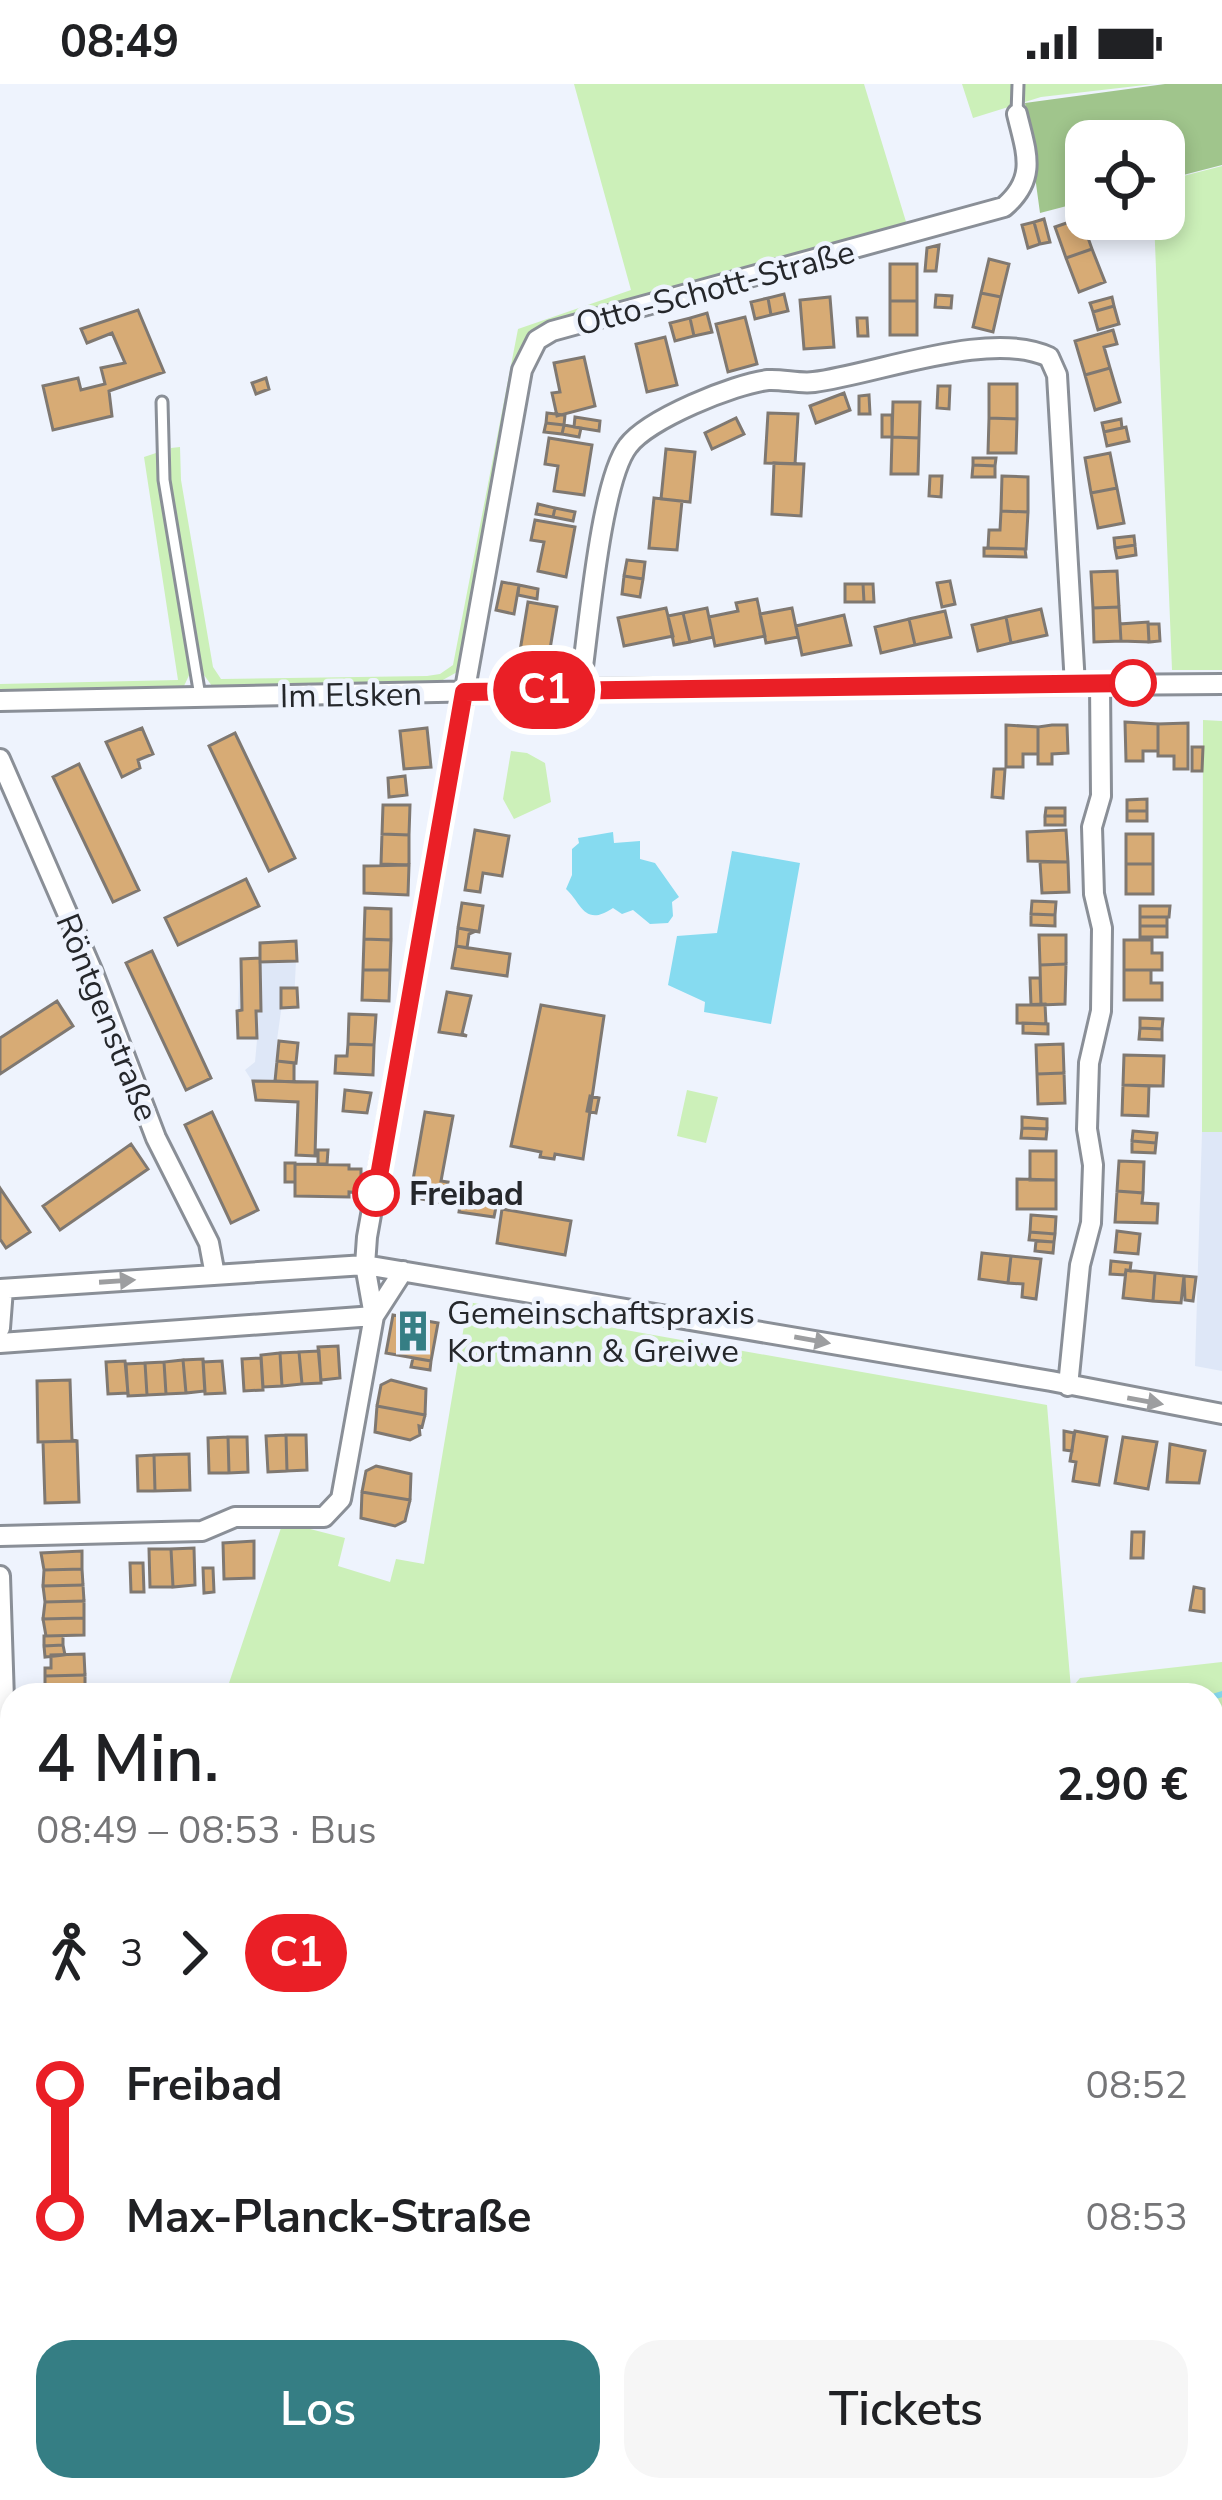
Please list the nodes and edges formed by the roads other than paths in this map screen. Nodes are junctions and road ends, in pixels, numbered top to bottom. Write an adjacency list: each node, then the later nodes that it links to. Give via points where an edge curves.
1 (1018, 84): 2 (lane)
2 (1018, 113): 8 (street, Otto-Schott-Straße, via 1028,173 1004,206 537,340 522,370)
3 (163, 402): 9 (lane, via 164,479)
4 (1100, 684): 5 (street, Im Elsken); 6 (street, Im Elsken); 19 (street, via 1101,796 1092,827 1101,1011 1089,1063 1091,1223)
5 (1222, 684)
6 (1075, 685): 7 (street, Im Elsken); 7 (street, via 1057,375 1049,357 1022,350 952,352 811,383 766,380 688,405 643,432 620,459 605,514)
7 (580, 689): 8 (street, Im Elsken)
8 (464, 692): 9 (street, Im Elsken); 12 (street)
9 (200, 696): 10 (street, Im Elsken)
10 (0, 701)
11 (0, 759): 14 (street, Röntgenstraße)
12 (365, 1265): 13 (street); 14 (street); 16 (street)
13 (403, 1271): 16 (street); 19 (street, one-way to 19)
14 (215, 1275): 15 (street, one-way to 14)
15 (2, 1289): 17 (street)
16 (374, 1316): 18 (street); 21 (street, via 341,1499 324,1517 235,1517 202,1531)
17 (0, 1328)
18 (0, 1343)
19 (1069, 1386): 20 (street, one-way to 20)
20 (1222, 1414)
21 (0, 1536)
22 (0, 1576): 23 (street)
23 (3, 1683)

